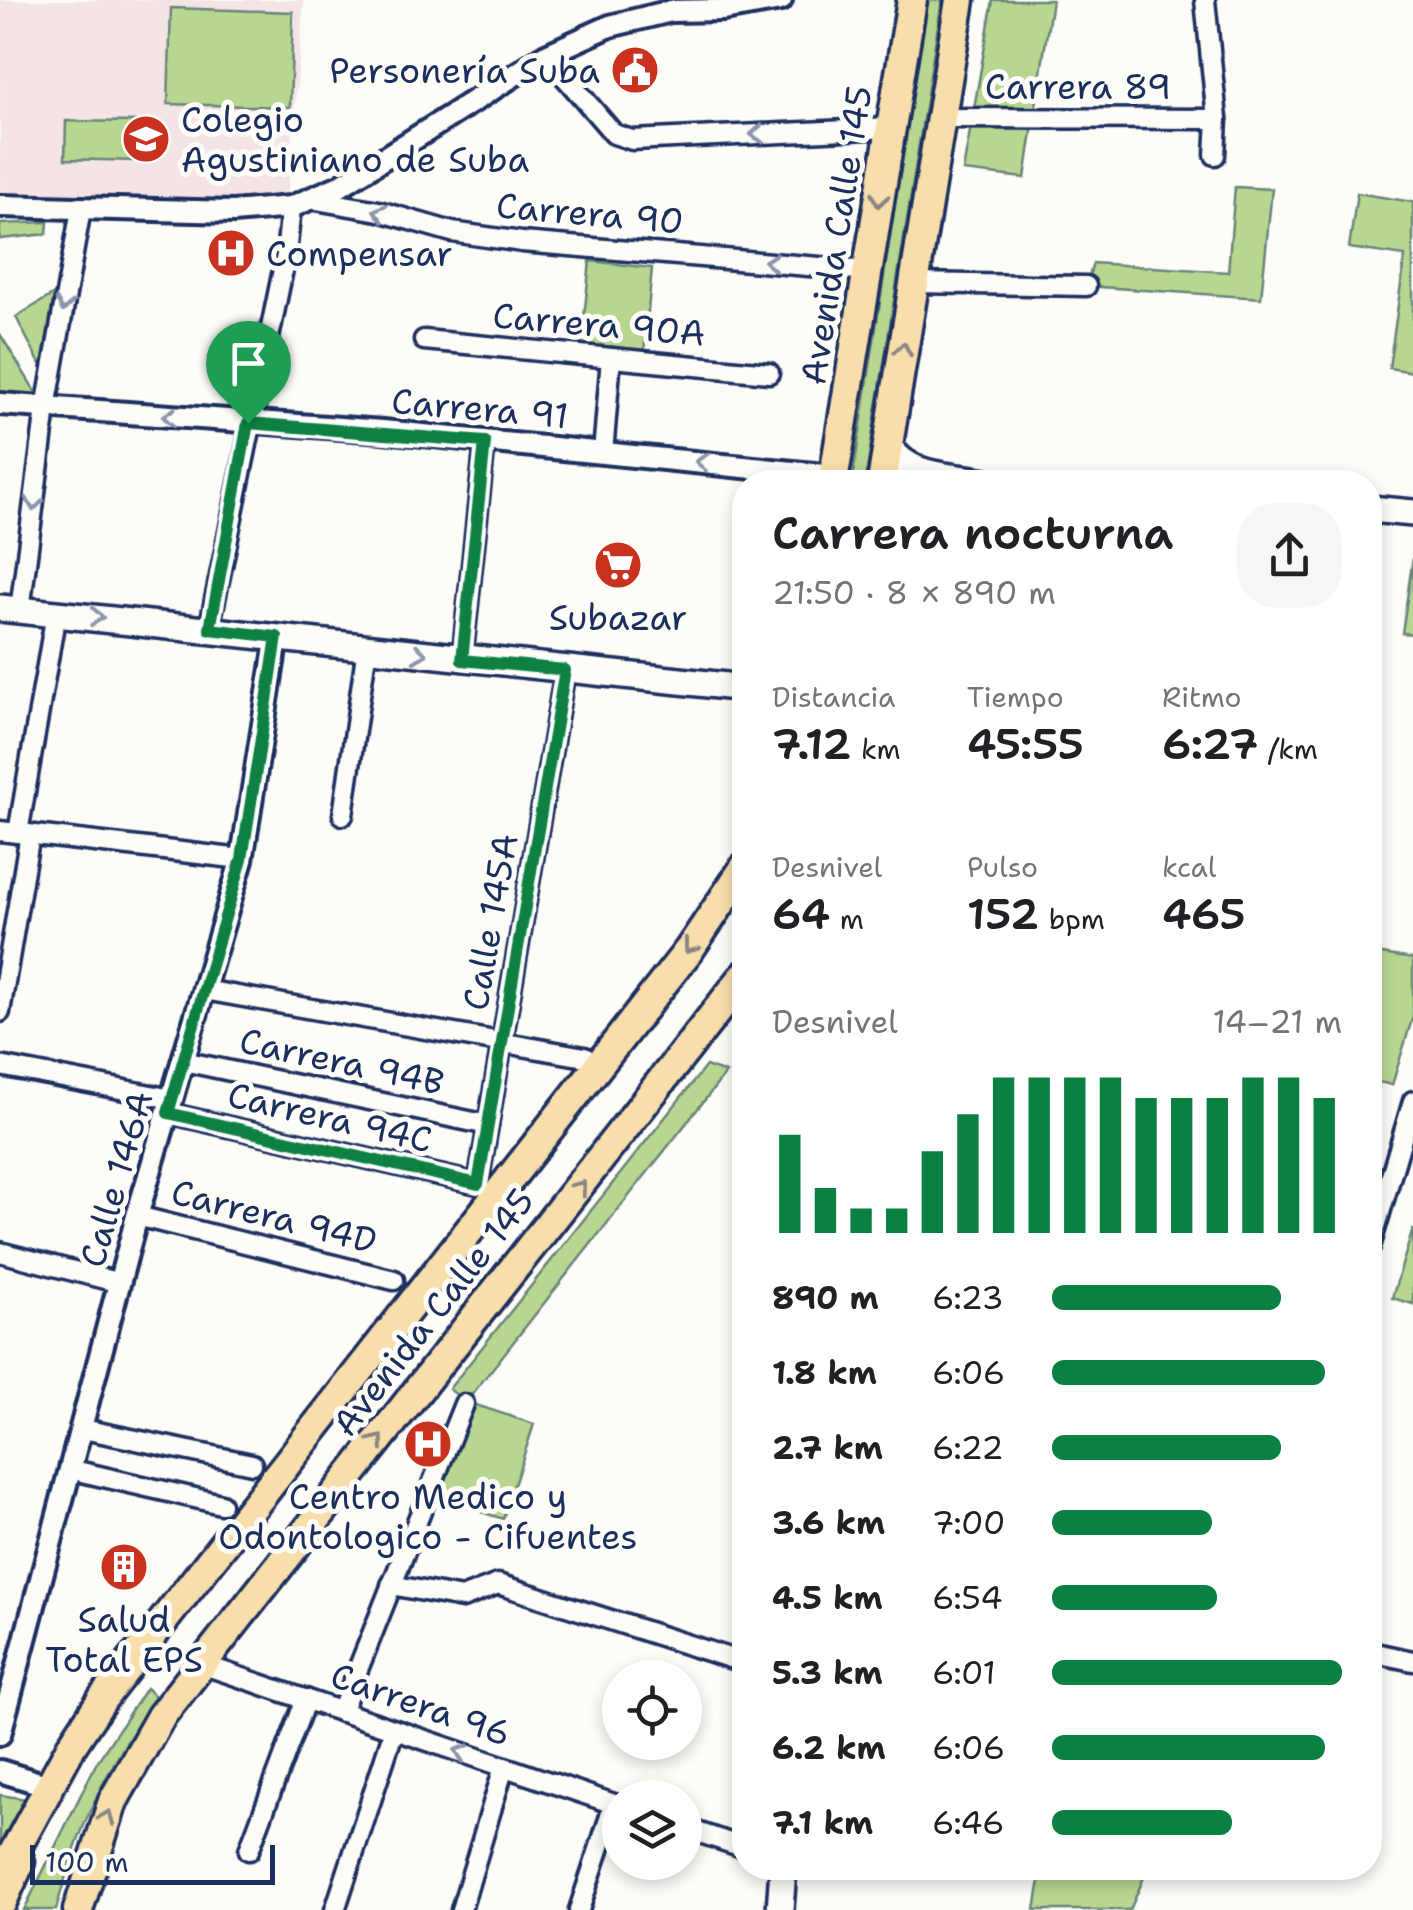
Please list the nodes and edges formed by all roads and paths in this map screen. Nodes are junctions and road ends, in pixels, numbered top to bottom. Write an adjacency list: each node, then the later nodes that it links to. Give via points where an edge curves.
1 (781, 0): 5 (street, via 635,18)
2 (912, 0): 8 (main road, Avenida Calle 145)
3 (960, 0): 6 (main road)
4 (1205, 0): 7 (street)
5 (546, 55): 8 (street, one-way to 5, via 632,140 614,134); 10 (street, via 368,169)
6 (940, 118): 7 (street, Carrera 89); 14 (main road)
7 (1217, 119): 9 (street)
8 (890, 128): 13 (main road, Avenida Calle 145, one-way to 13)
9 (1215, 156)
10 (300, 203): 12 (street, Carrera 90, via 233,212); 13 (street, Carrera 90, one-way to 10, via 522,242 378,211); 21 (street)
11 (0, 206): 12 (street, Carrera 90)
12 (81, 209): 20 (street, one-way to 20)
13 (868, 272): 26 (main road, Avenida Calle 145)
14 (914, 283): 15 (street); 23 (main road, one-way to 14)
15 (1086, 286)
16 (424, 340): 17 (street, Carrera 90A)
17 (610, 358): 18 (street, Carrera 90A); 24 (street)
18 (769, 373)
19 (0, 404): 20 (street, Carrera 91)
20 (46, 408): 21 (street, Carrera 91, one-way to 20); 31 (street, one-way to 31)
21 (248, 423): 22 (street, Carrera 91); 33 (street)
22 (485, 442): 24 (street, Carrera 91); 36 (street)
23 (888, 445): 27 (main road); 28 (main road)
24 (604, 452): 25 (street, Carrera 91, one-way to 24)
25 (757, 470)
26 (835, 470)
27 (884, 470)
28 (915, 470)
29 (1382, 509): 30 (main road)
30 (1413, 513)
31 (10, 609): 32 (main road)
32 (56, 613): 33 (main road, one-way to 33); 40 (street)
33 (210, 629): 34 (main road)
34 (277, 637): 35 (main road); 41 (street, Calle 146A)
35 (367, 647): 36 (main road, one-way to 36); 39 (street)
36 (462, 660): 37 (main road)
37 (565, 670): 38 (main road); 46 (street, Calle 145A)
38 (732, 687)
39 (343, 816)
40 (16, 833): 41 (street); 45 (street)
41 (242, 859): 43 (street, Calle 146A)
42 (732, 886): 75 (main road, Avenida Calle 145, one-way to 75, via 104,1698)
43 (204, 990): 46 (street); 48 (street, Calle 146A)
44 (732, 991): 68 (main road, Avenida Calle 145, one-way to 44)
45 (0, 1012)
46 (503, 1042): 47 (street); 52 (street, Calle 145A)
47 (586, 1057)
48 (183, 1060): 51 (street, Calle 146A); 52 (street, Carrera 94B)
49 (0, 1066): 51 (street, Carrera 94C)
50 (1413, 1102): 54 (street)
51 (170, 1106): 53 (street, Carrera 94C); 55 (street, Calle 146A)
52 (488, 1125): 53 (street, Calle 145A)
53 (478, 1184)
54 (1382, 1207)
55 (138, 1216): 57 (street, Carrera 94D); 58 (street, Calle 146A)
56 (0, 1252): 58 (street)
57 (394, 1280)
58 (120, 1283): 60 (street, Calle 146A)
59 (464, 1404): 64 (street)
60 (83, 1429): 61 (street); 62 (street, Calle 146A)
61 (252, 1464)
62 (73, 1470): 63 (street); 72 (street, Calle 146A)
63 (221, 1504)
64 (392, 1585): 66 (street, via 462,1598 498,1584); 70 (street)
65 (1382, 1655): 67 (street)
66 (732, 1659)
67 (1413, 1661)
68 (201, 1664): 69 (street, Carrera 96); 84 (main road, Avenida Calle 145, one-way to 68, via 125,1776)
69 (306, 1700): 70 (street, Carrera 96); 80 (street)
70 (341, 1712): 71 (street, Carrera 96)
71 (394, 1730): 73 (street, Carrera 96, one-way to 71); 85 (street)
72 (0, 1734)
73 (504, 1767): 76 (street, Carrera 96); 86 (street)
74 (0, 1771): 75 (street)
75 (49, 1786): 81 (main road, Avenida Calle 145); 83 (main road)
76 (602, 1800)
77 (702, 1834): 78 (street)
78 (732, 1844)
79 (602, 1846): 87 (street)
80 (249, 1850)
81 (0, 1878)
82 (782, 1880): 88 (main road)
83 (0, 1906)
84 (78, 1910)
85 (335, 1910)
86 (461, 1910)
87 (579, 1910)
88 (780, 1910)

